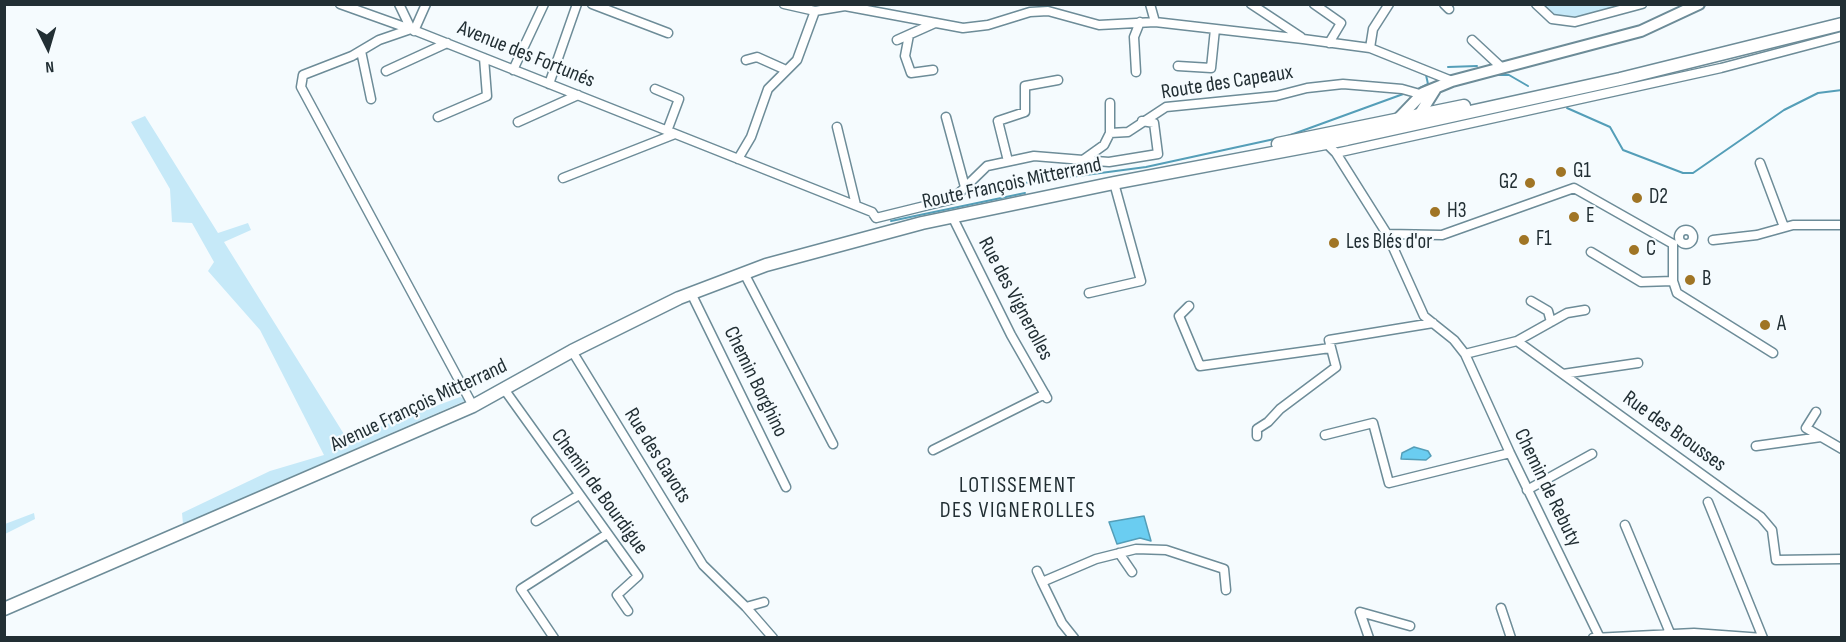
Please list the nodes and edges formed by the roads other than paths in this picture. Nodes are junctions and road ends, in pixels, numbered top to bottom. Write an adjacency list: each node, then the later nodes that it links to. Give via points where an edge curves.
1 (340, 4): 24 (street, Avenue des Fortunés)
2 (399, 4): 24 (street)
3 (426, 4): 24 (street)
4 (543, 4): 39 (street)
5 (577, 4): 46 (street)
6 (592, 4): 25 (street)
7 (784, 4): 17 (street)
8 (1150, 4): 20 (street)
9 (1251, 4): 28 (street)
10 (1314, 4): 31 (street, via 1341,23)
11 (1389, 4): 33 (street, via 1373,29)
12 (1536, 4): 13 (street, via 1552,19 1575,22)
13 (1642, 4)
14 (1699, 4): 38 (street, via 1641,31)
15 (842, 6): 17 (street); 21 (street)
16 (1030, 8): 19 (street, via 1099,25); 21 (street, via 988,25 963,28)
17 (815, 12): 40 (street, via 797,60)
18 (1842, 17): 52 (main road, via 1619,72)
19 (1140, 22): 20 (street); 43 (street, via 1134,37)
20 (1155, 22): 23 (street)
21 (936, 23): 26 (street)
22 (1842, 24): 61 (main road, via 1620,79)
23 (1215, 29): 28 (street); 37 (street, via 1211,68)
24 (413, 30): 32 (street, Avenue des Fortunés); 34 (street, via 379,40)
25 (668, 33)
26 (909, 35): 29 (street); 41 (street, via 906,56 911,73)
27 (1842, 36): 63 (street, via 1721,68)
28 (1303, 39): 31 (street)
29 (897, 40)
30 (1472, 40): 38 (street)
31 (1329, 43): 33 (street)
32 (447, 44): 35 (street, Avenue des Fortunés); 42 (street)
33 (1370, 48): 45 (street)
34 (361, 51): 50 (street); 99 (street, via 303,75 301,87)
35 (484, 58): 39 (street, Avenue des Fortunés); 53 (street, via 487,96)
36 (746, 60): 40 (street, via 757,57)
37 (1178, 66)
38 (1501, 67): 45 (street)
39 (513, 69): 46 (street, Avenue des Fortunés)
40 (786, 70): 64 (street, via 768,89 751,137)
41 (933, 70)
42 (386, 71)
43 (1136, 72)
44 (1058, 80): 66 (street, via 1025,86 1025,112 998,121)
45 (1452, 81): 48 (street)
46 (549, 84): 49 (street, Avenue des Fortunés)
47 (655, 89): 59 (street, via 679,99)
48 (1429, 93): 52 (street); 55 (street); 56 (street, Route des Capeaux, via 1343,84 1276,96 1166,107)
49 (578, 95): 57 (street); 59 (street, Avenue des Fortunés)
50 (371, 99)
51 (1110, 104): 60 (street)
52 (1422, 113): 55 (main road); 61 (street, via 1416,120 1353,134)
53 (438, 117)
54 (946, 117): 71 (street)
55 (1399, 118): 68 (main road)
56 (1143, 121): 60 (street, Route des Capeaux, via 1128,132); 65 (street, via 1154,123 1158,154 1109,162)
57 (518, 122)
58 (837, 127): 72 (street)
59 (671, 132): 64 (street, Avenue des Fortunés); 69 (street)
60 (1110, 133): 65 (street, via 1104,145)
61 (1344, 140): 62 (main road); 63 (street)
62 (1326, 143): 63 (street, Chemin de Rebuty); 68 (main road)
63 (1336, 153): 76 (street, Chemin de Rebuty)
64 (738, 159): 72 (street, Avenue des Fortunés)
65 (1083, 160): 66 (street, via 1034,156)
66 (1008, 161): 71 (street, via 987,166)
67 (1760, 163): 75 (street)
68 (1183, 169): 70 (main road, Route François Mitterrand)
69 (563, 178)
70 (1114, 183): 73 (main road, Route François Mitterrand); 84 (street, via 1141,281)
71 (964, 187): 72 (street, Avenue des Fortunés, via 953,199 876,218 872,212)
72 (856, 206)
73 (952, 216): 79 (main road, Route François Mitterrand); 107 (street, Rue des Vignerolles, via 1046,396)
74 (1842, 225): 75 (street)
75 (1784, 227): 78 (street, via 1757,235)
76 (1387, 234): 80 (street, via 1442,234 1575,188); 90 (street, Chemin de Rebuty, via 1424,315)
77 (1681, 240): 80 (street)
78 (1713, 240)
79 (850, 241): 82 (main road, Avenue François Mitterrand)
80 (1672, 244): 83 (street)
81 (1591, 252): 83 (street, via 1641,282)
82 (744, 273): 85 (main road, Avenue François Mitterrand); 104 (street)
83 (1672, 282): 94 (street, via 1677,293)
84 (1089, 292)
85 (691, 293): 93 (main road, Avenue François Mitterrand); 110 (street, Chemin Borghino)
86 (1532, 301): 89 (street, via 1548,311)
87 (1189, 306): 92 (street, via 1179,316 1200,366)
88 (1586, 310): 89 (street, via 1567,313)
89 (1551, 322): 91 (street)
90 (1433, 323): 92 (street, via 1329,340); 95 (street, Chemin de Rebuty)
91 (1517, 341): 95 (street); 97 (street, Rue des Brousses)
92 (1330, 348): 102 (street, via 1336,367 1257,429)
93 (572, 351): 98 (main road, Avenue François Mitterrand); 124 (street, Rue des Gavots, via 703,565)
94 (1773, 353)
95 (1465, 354): 108 (street, Chemin de Rebuty)
96 (1638, 363): 97 (street)
97 (1563, 375): 118 (street, Rue des Brousses, via 1761,517 1772,530 1776,561)
98 (504, 389): 99 (main road, Avenue François Mitterrand); 112 (street, Chemin de Bourdigue)
99 (473, 406): 126 (main road, Avenue François Mitterrand)
100 (1816, 412): 103 (street, via 1806,428)
101 (1325, 435): 108 (street, via 1373,423 1389,483)
102 (1257, 436)
103 (1821, 437): 105 (street); 106 (street)
104 (833, 444)
105 (1756, 446)
106 (1842, 449)
107 (933, 450)
108 (1510, 453): 111 (street, Chemin de Rebuty)
109 (1592, 454): 111 (street)
110 (786, 488)
111 (1527, 490): 131 (street, Chemin de Rebuty)
112 (579, 495): 114 (street); 116 (street, Chemin de Bourdigue)
113 (1708, 502): 137 (street)
114 (536, 520)
115 (1625, 525): 129 (street)
116 (607, 534): 127 (street, Chemin de Bourdigue, via 638,576 617,595); 132 (street, via 521,589)
117 (1119, 553): 120 (street); 121 (street); 122 (street, via 1166,550 1224,569)
118 (1842, 559)
119 (1037, 571): 121 (street)
120 (1132, 572)
121 (1042, 582): 134 (street)
122 (1226, 590)
123 (764, 602): 124 (street)
124 (746, 607): 133 (street, Rue des Gavots)
125 (1501, 608): 136 (street)
126 (4, 609)
127 (628, 611)
128 (1410, 626): 135 (street, via 1360,612)
129 (1670, 633): 130 (street); 131 (street)
130 (1696, 635): 137 (street)
131 (1596, 637)
132 (554, 638)
133 (773, 638)
134 (1074, 638)
135 (1369, 638)
136 (1511, 638)
137 (1763, 638)

